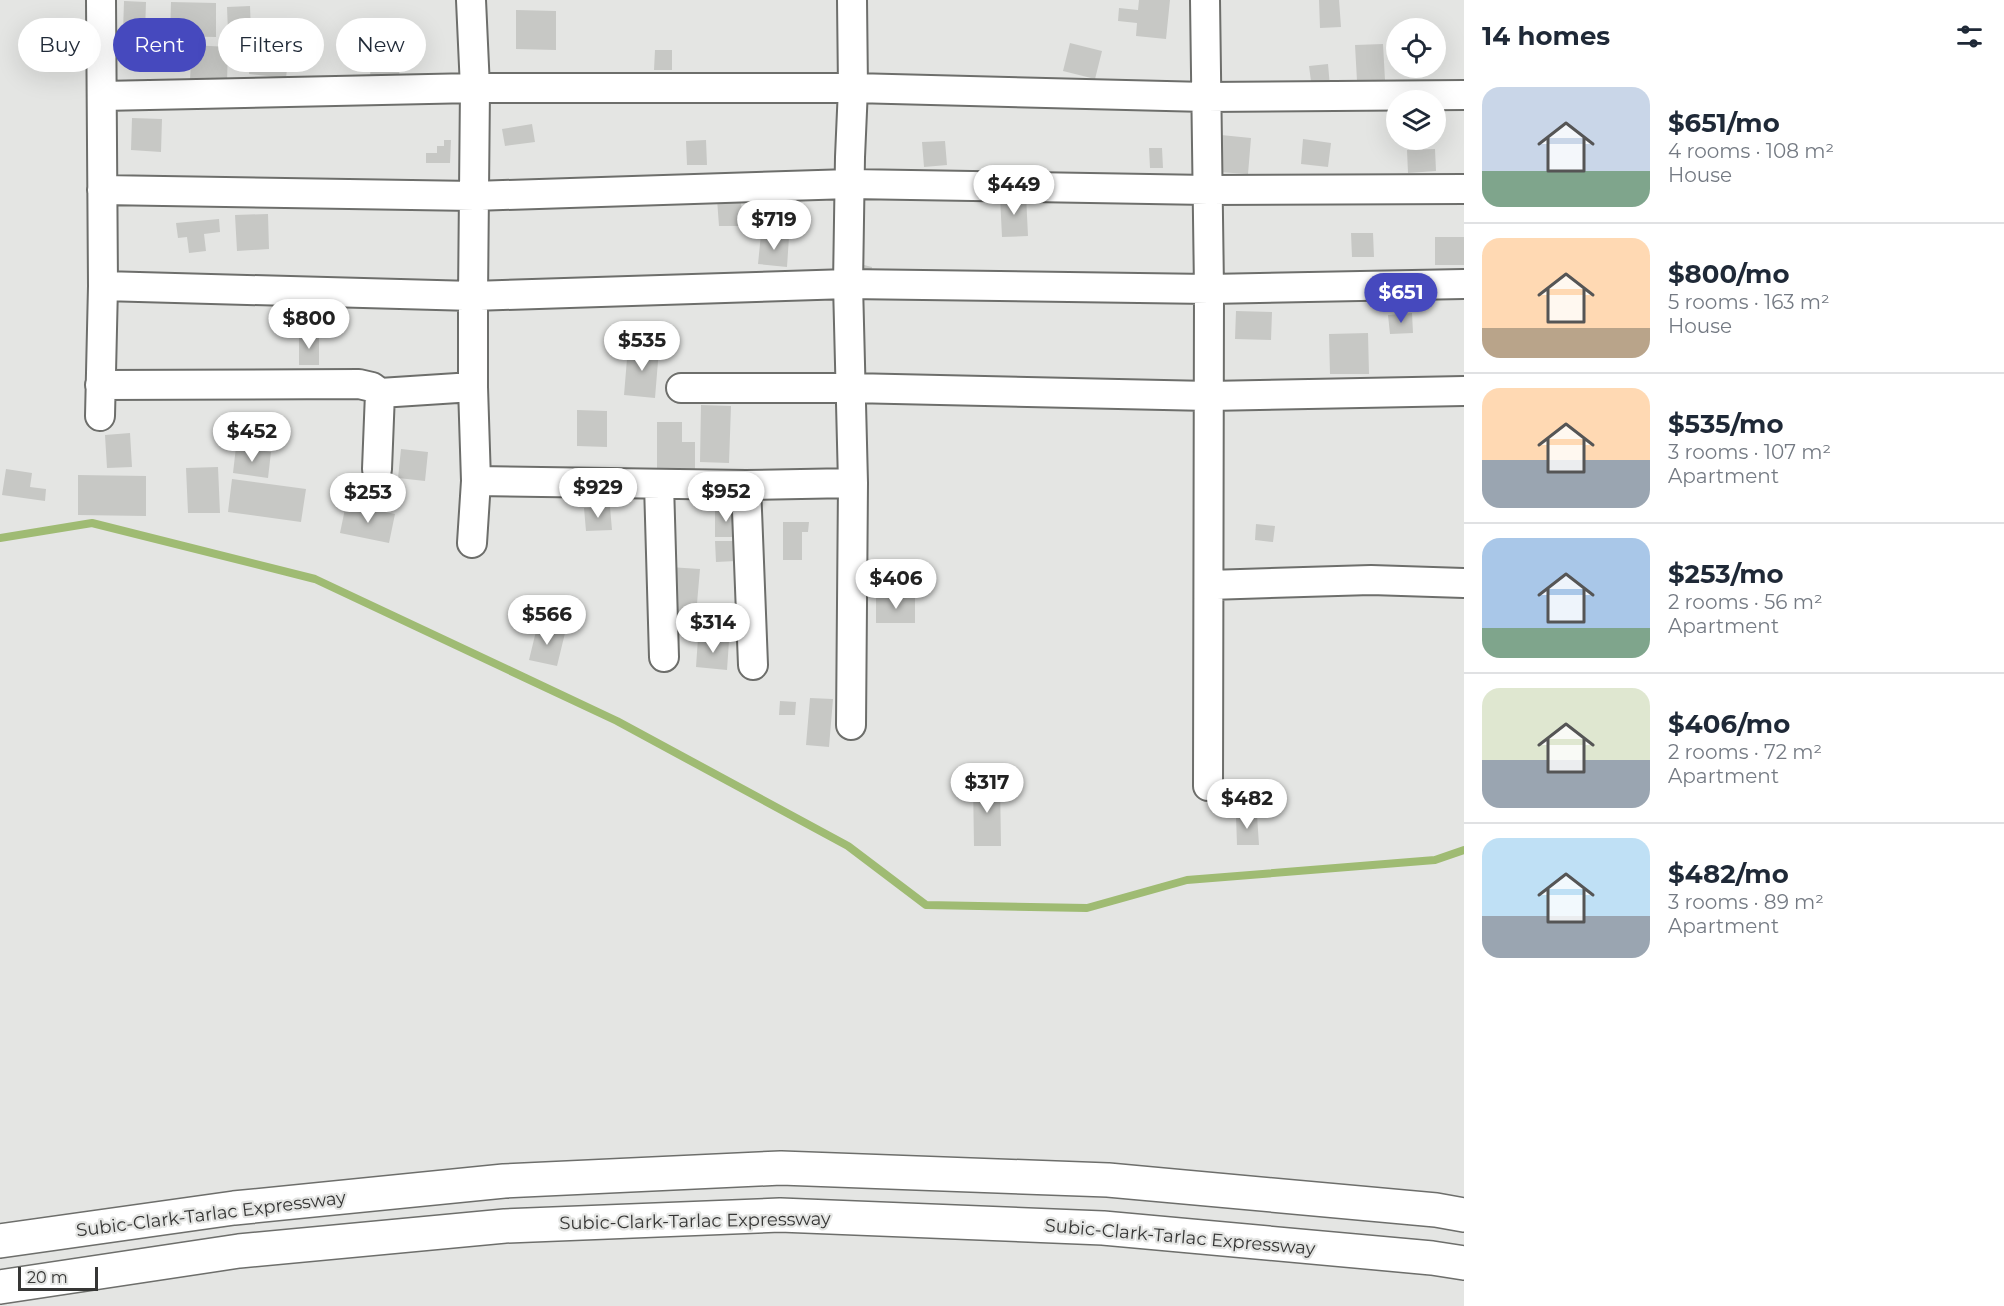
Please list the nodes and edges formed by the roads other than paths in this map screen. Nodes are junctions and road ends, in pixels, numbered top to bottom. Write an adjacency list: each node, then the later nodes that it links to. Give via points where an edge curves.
1 (101, 0): 8 (street)
2 (471, 0): 5 (street)
3 (852, 0): 6 (street)
4 (1205, 0): 9 (street)
5 (475, 88): 6 (street); 8 (street); 14 (street)
6 (853, 88): 9 (street); 10 (street)
7 (1464, 95): 9 (street)
8 (102, 96): 12 (street)
9 (1206, 97): 13 (street)
10 (850, 184): 13 (street); 14 (street); 15 (street)
11 (1464, 189): 13 (street)
12 (102, 190): 14 (street); 17 (street)
13 (1208, 190): 18 (street)
14 (474, 196): 19 (street)
15 (848, 284): 18 (street); 19 (street); 23 (street)
16 (1464, 284): 18 (street)
17 (103, 286): 19 (street); 20 (street)
18 (1209, 289): 26 (street)
19 (473, 296): 21 (street)
20 (100, 385): 25 (street, via 359,384); 27 (street)
21 (473, 387): 25 (street); 29 (street)
22 (681, 388): 23 (street)
23 (850, 388): 26 (street); 30 (street)
24 (1464, 391): 26 (street)
25 (380, 393): 28 (street)
26 (1209, 396): 35 (street)
27 (100, 416)
28 (377, 469)
29 (476, 481): 31 (street); 33 (street)
30 (853, 483): 32 (street); 38 (street)
31 (659, 484): 32 (street); 36 (street)
32 (746, 485): 37 (street)
33 (472, 543)
34 (1464, 583): 35 (street, via 1371,580)
35 (1209, 585): 39 (street)
36 (664, 657)
37 (753, 665)
38 (851, 725)
39 (1208, 786)
40 (1464, 1215): 41 (highway, Subic-Clark-Tarlac Expressway, via 1108,1180 781,1168 504,1181 234,1208)
41 (0, 1241)
42 (1464, 1263): 43 (highway, Subic-Clark-Tarlac Expressway, via 1103,1228 780,1215 482,1228 239,1251)
43 (0, 1287)

